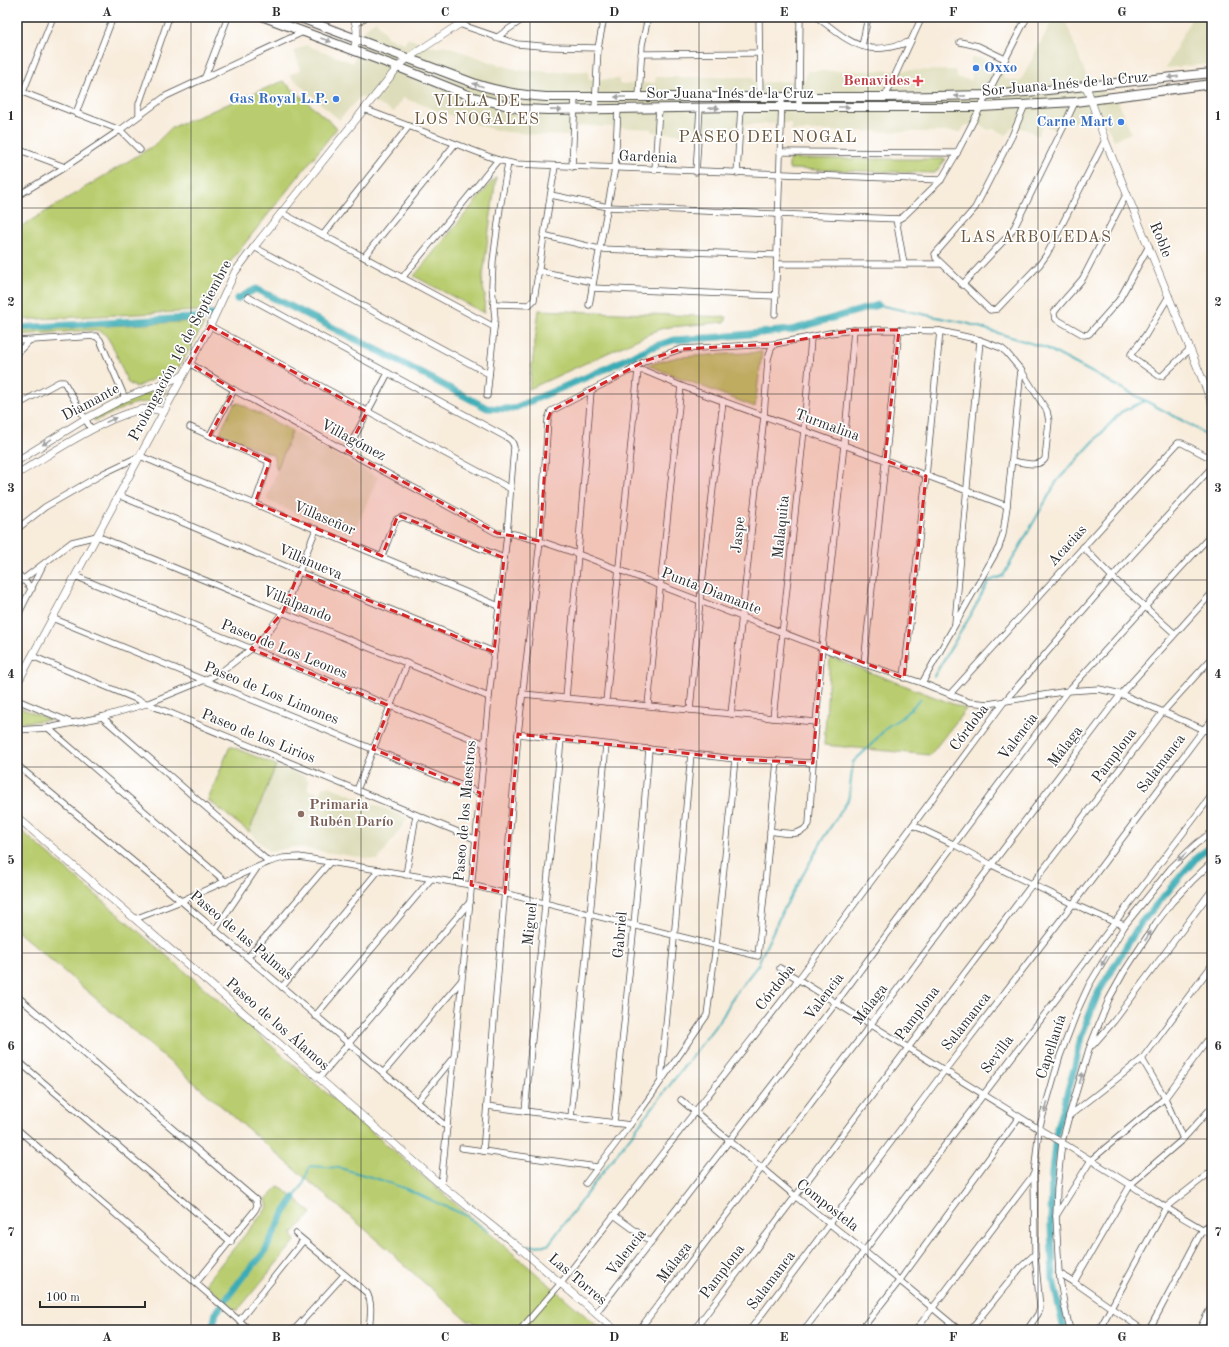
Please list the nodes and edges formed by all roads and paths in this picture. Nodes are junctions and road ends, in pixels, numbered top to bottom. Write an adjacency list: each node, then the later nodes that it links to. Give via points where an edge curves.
1 (52, 17): 38 (street)
2 (113, 17): 62 (street)
3 (169, 17): 63 (street, via 139,104)
4 (228, 17): 35 (street)
5 (264, 17): 21 (main road, Sor Juana Inés de la Cruz)
6 (298, 17): 23 (main road, Sor Juana Inés de la Cruz)
7 (366, 17): 19 (street)
8 (470, 17): 20 (street, Prolongación 16 de Septiembre)
9 (526, 17): 22 (street)
10 (604, 17): 27 (street)
11 (648, 17): 30 (street)
12 (759, 17): 29 (street)
13 (800, 17): 45 (street)
14 (817, 17): 26 (street)
15 (868, 17): 26 (street)
16 (922, 17): 24 (street)
17 (1017, 17): 18 (street)
18 (1026, 19): 32 (street)
19 (355, 20): 23 (street)
20 (459, 24): 22 (street); 31 (street, Prolongación 16 de Septiembre)
21 (303, 32): 28 (main road, Sor Juana Inés de la Cruz, one-way to 28); 35 (street)
22 (496, 38): 27 (street, via 531,46)
23 (357, 39): 28 (street); 31 (main road, Sor Juana Inés de la Cruz)
24 (910, 42): 26 (street, via 878,48); 46 (street)
25 (960, 42): 32 (street, via 978,46)
26 (862, 46)
27 (598, 48): 42 (street)
28 (354, 50): 33 (main road, Sor Juana Inés de la Cruz)
29 (760, 53): 30 (street); 47 (street)
30 (641, 54): 43 (street)
31 (408, 58): 33 (street, Prolongación 16 de Septiembre); 41 (main road, Sor Juana Inés de la Cruz, one-way to 31, via 522,96 501,92)
32 (1005, 59): 39 (street)
33 (398, 66): 58 (street, Prolongación 16 de Septiembre); 60 (main road, Sor Juana Inés de la Cruz, one-way to 60, via 496,104 522,109)
34 (1212, 73): 37 (main road, Sor Juana Inés de la Cruz, one-way to 37)
35 (205, 77): 63 (street, via 166,96)
36 (1212, 84): 48 (main road, Sor Juana Inés de la Cruz)
37 (1086, 86): 39 (main road, Sor Juana Inés de la Cruz); 48 (street, Roble)
38 (20, 91): 62 (street)
39 (987, 95): 40 (main road, Sor Juana Inés de la Cruz, one-way to 40); 55 (street)
40 (924, 96): 46 (main road, Sor Juana Inés de la Cruz); 54 (main road)
41 (575, 97): 42 (main road, Sor Juana Inés de la Cruz); 60 (street)
42 (595, 97): 43 (main road, Sor Juana Inés de la Cruz, one-way to 42); 61 (street)
43 (639, 97): 47 (main road, Sor Juana Inés de la Cruz)
44 (782, 97): 45 (main road, Sor Juana Inés de la Cruz); 47 (main road, Sor Juana Inés de la Cruz); 52 (street)
45 (800, 97): 46 (main road, Sor Juana Inés de la Cruz); 53 (street)
46 (885, 97)
47 (760, 98)
48 (1091, 100): 49 (main road, Sor Juana Inés de la Cruz); 66 (street, Roble)
49 (1075, 102): 50 (main road, Sor Juana Inés de la Cruz); 103 (street, via 1015,226)
50 (1025, 105): 55 (main road, Sor Juana Inés de la Cruz); 99 (street, via 975,208 936,253 935,256)
51 (742, 107): 52 (main road, Sor Juana Inés de la Cruz); 57 (main road, Sor Juana Inés de la Cruz, one-way to 51); 80 (street)
52 (782, 107): 53 (main road, Sor Juana Inés de la Cruz); 70 (street)
53 (799, 107): 54 (main road, Sor Juana Inés de la Cruz, one-way to 54)
54 (924, 107): 55 (main road, Sor Juana Inés de la Cruz)
55 (981, 107): 71 (street)
56 (659, 108): 57 (main road, Sor Juana Inés de la Cruz); 59 (main road, Sor Juana Inés de la Cruz); 78 (street)
57 (700, 108): 79 (street)
58 (364, 109): 64 (street, Gardenia); 87 (street, Prolongación 16 de Septiembre)
59 (618, 109): 61 (main road, Sor Juana Inés de la Cruz); 77 (street)
60 (575, 110): 61 (main road, Sor Juana Inés de la Cruz); 76 (street)
61 (595, 110)
62 (76, 113): 65 (street)
63 (139, 115): 65 (street)
64 (408, 126): 67 (street, Gardenia); 90 (street)
65 (120, 130): 69 (street); 75 (street)
66 (1106, 140): 83 (street, Roble); 103 (street, via 1047,254 996,310 990,310)
67 (456, 144): 72 (street, Gardenia); 96 (street)
68 (17, 149): 75 (street)
69 (140, 150)
70 (780, 152): 71 (street); 81 (street)
71 (957, 153): 82 (street)
72 (498, 160): 73 (street, Gardenia); 101 (street)
73 (508, 163): 74 (street, Gardenia); 108 (street, via 493,261)
74 (555, 166): 76 (street, Gardenia); 84 (street)
75 (65, 167): 85 (street)
76 (572, 167): 77 (street, Gardenia)
77 (615, 168): 78 (street, Gardenia); 86 (street)
78 (655, 170): 79 (street, Gardenia)
79 (696, 172): 80 (street, Gardenia)
80 (738, 173): 81 (street, Gardenia)
81 (780, 175): 82 (street, Gardenia); 88 (street)
82 (941, 180): 89 (street, via 904,216)
83 (1127, 193): 92 (street, Roble); 92 (street, via 1083,278 1055,311 1054,317 1084,334 1089,334 1114,306)
84 (551, 195): 86 (street); 91 (street)
85 (17, 196)
86 (608, 207): 88 (street); 94 (street)
87 (282, 213): 90 (street); 93 (street, Prolongación 16 de Septiembre)
88 (778, 214): 89 (street); 95 (street)
89 (896, 219): 98 (street)
90 (323, 235): 96 (street)
91 (544, 235): 94 (street); 100 (street)
92 (1149, 246): 106 (street, Roble)
93 (254, 247): 111 (street, Prolongación 16 de Septiembre, via 236,272); 128 (street)
94 (599, 249): 95 (street); 102 (street)
95 (777, 255): 97 (street)
96 (364, 257): 101 (street)
97 (777, 264): 98 (street); 105 (street)
98 (904, 264): 99 (street)
99 (941, 264): 103 (street)
100 (538, 271): 102 (street); 108 (street, via 532,302 529,305)
101 (402, 278): 112 (street)
102 (593, 282): 104 (street)
103 (962, 285)
104 (592, 288): 105 (street); 109 (street)
105 (776, 296): 110 (street)
106 (1169, 296): 121 (street, Roble); 121 (street, via 1131,356 1162,376)
107 (248, 297): 127 (street)
108 (494, 304): 112 (street)
109 (589, 305)
110 (776, 314)
111 (210, 326): 123 (street, Prolongación 16 de Septiembre); 139 (street)
112 (494, 327): 128 (street)
113 (854, 330): 114 (street); 116 (street); 146 (street)
114 (899, 330): 115 (street); 150 (street)
115 (940, 331): 118 (street); 155 (street)
116 (811, 338): 120 (street); 144 (street, Malaquita)
117 (29, 340): 119 (street); 122 (street); 134 (street, via 96,336)
118 (980, 340): 125 (street, via 1001,348); 157 (street)
119 (17, 341)
120 (775, 344): 126 (street, via 681,349 645,361); 140 (street, Jaspe, via 768,359)
121 (1190, 349): 136 (street, Roble)
122 (17, 353)
123 (190, 363): 129 (street, Prolongación 16 de Septiembre); 131 (street, Villagómez)
124 (638, 370): 126 (street); 130 (street, Turmalina); 172 (street)
125 (1021, 370): 152 (street); 152 (street, via 1049,421 1043,462 1038,464)
126 (627, 372): 132 (street)
127 (388, 373): 139 (street); 156 (street, Paseo de los Maestros, via 511,439 514,447)
128 (489, 374): 133 (street)
129 (182, 376): 134 (street, Diamante); 138 (street, Prolongación 16 de Septiembre)
130 (681, 386): 135 (street, Turmalina); 179 (street)
131 (234, 390): 145 (street); 147 (street, Villagómez)
132 (591, 391): 166 (street, via 549,415); 168 (street)
133 (487, 396)
134 (125, 398): 141 (street, Diamante)
135 (722, 400): 140 (street, Turmalina); 182 (street)
136 (1212, 403)
137 (17, 405): 141 (street, via 59,382 64,382)
138 (164, 412): 143 (street, Diamante, one-way to 138, via 135,411 146,409); 148 (street, Prolongación 16 de Septiembre)
139 (367, 412): 147 (street); 156 (street)
140 (764, 416): 144 (street, Turmalina); 187 (street, Jaspe)
141 (85, 419): 143 (street); 151 (street, Diamante, one-way to 151)
142 (190, 427): 145 (street)
143 (90, 429): 154 (street, Diamante)
144 (804, 430): 146 (street, Turmalina); 190 (street, Malaquita)
145 (210, 435): 159 (street, via 268,461)
146 (844, 445): 150 (street, Turmalina); 192 (street)
147 (347, 451): 163 (street, Villagómez, via 498,533)
148 (140, 456): 158 (street, Prolongación 16 de Septiembre); 159 (street, Villaseñor); 161 (street, via 104,473 52,504)
149 (1212, 459): 167 (street, Acacias, via 1182,442 1178,443)
150 (885, 460): 155 (street, Turmalina); 198 (street)
151 (17, 461)
152 (1012, 461): 160 (street)
153 (1212, 467): 176 (street, Córdoba)
154 (17, 474)
155 (926, 476): 157 (street, Turmalina); 199 (street)
156 (511, 489): 163 (street, Paseo de los Maestros)
157 (966, 490): 160 (street, Turmalina); 189 (street)
158 (118, 495): 165 (street, Prolongación 16 de Septiembre); 173 (street, Villanueva)
159 (255, 503): 162 (street, Villaseñor)
160 (1006, 506): 189 (street, via 999,547)
161 (17, 529)
162 (316, 529): 169 (street, Villaseñor); 173 (street)
163 (507, 534): 166 (street, Punta Diamante); 170 (street, Paseo de los Maestros)
164 (1212, 534): 184 (street, Valencia)
165 (97, 536): 171 (street, via 72,542); 175 (street, Prolongación 16 de Septiembre); 185 (street, Villalpando)
166 (540, 541): 168 (street, Punta Diamante); 204 (street)
167 (1083, 547): 176 (street); 205 (street, Acacias)
168 (578, 554): 172 (street, Punta Diamante); 208 (street)
169 (382, 556): 170 (street, via 395,522 403,517); 183 (street, Villaseñor)
170 (504, 558): 183 (street, Paseo de los Maestros)
171 (43, 564): 177 (street); 180 (street)
172 (619, 570): 179 (street, Punta Diamante); 210 (street)
173 (299, 572): 185 (street); 194 (street, Villanueva)
174 (17, 573): 177 (street)
175 (75, 576): 188 (street, Prolongación 16 de Septiembre); 193 (street, Paseo de Los Leones)
176 (1112, 577): 184 (street); 211 (street, Córdoba)
177 (22, 579): 178 (street); 180 (street)
178 (17, 584)
179 (660, 586): 182 (street, Punta Diamante); 214 (street)
180 (32, 589): 186 (street)
181 (1212, 593): 191 (street, Málaga)
182 (700, 601): 187 (street, Punta Diamante); 215 (street)
183 (499, 606): 194 (street, Paseo de los Maestros)
184 (1145, 607): 191 (street); 203 (street, Valencia)
185 (283, 612): 193 (street, via 268,633); 197 (street, Villalpando)
186 (17, 617)
187 (742, 617): 190 (street, Punta Diamante); 217 (street, Jaspe)
188 (52, 618): 195 (street, Prolongación 16 de Septiembre); 200 (street, Paseo de Los Limones)
189 (955, 625): 201 (street)
190 (783, 633): 192 (street, Punta Diamante); 219 (street, Malaquita)
191 (1174, 634): 206 (street, Málaga)
192 (822, 647): 198 (street, Punta Diamante); 221 (street)
193 (251, 650): 200 (street, via 221,672); 213 (street, Paseo de Los Leones)
194 (494, 652): 207 (street, Paseo de los Maestros)
195 (32, 656): 202 (street, Prolongación 16 de Septiembre); 212 (street, Paseo de los Lirios)
196 (1212, 658): 216 (street, Pamplona)
197 (407, 664): 207 (street, Villalpando); 213 (street)
198 (864, 664): 199 (street, Punta Diamante)
199 (904, 678): 201 (street, Punta Diamante)
200 (205, 680): 212 (street); 231 (street, Paseo de Los Limones)
201 (922, 683): 205 (street, Punta Diamante)
202 (17, 684)
203 (1068, 692): 206 (street, Punta Diamante, via 1099,689); 211 (street, Punta Diamante); 247 (street, Valencia)
204 (523, 694): 208 (street); 227 (street)
205 (950, 694): 211 (street, Punta Diamante, via 975,703)
206 (1121, 694): 216 (street, Punta Diamante); 251 (street, Málaga)
207 (489, 698): 229 (street, Paseo de los Maestros)
208 (566, 698): 210 (street)
209 (17, 700): 222 (street)
210 (606, 702): 214 (street)
211 (1004, 702): 243 (street, Córdoba)
212 (146, 704): 218 (street); 238 (street, Paseo de los Lirios)
213 (390, 706): 229 (street, Paseo de Los Leones); 231 (street)
214 (648, 706): 215 (street)
215 (690, 710): 217 (street)
216 (1162, 713): 225 (street, Punta Diamante); 257 (street, Pamplona)
217 (731, 714): 219 (street)
218 (102, 717): 222 (street); 248 (street)
219 (773, 718): 221 (street)
220 (1212, 720): 225 (street, Salamanca)
221 (815, 722): 236 (street)
222 (72, 723): 223 (street)
223 (48, 728): 224 (street); 256 (street)
224 (17, 730)
225 (1203, 730): 226 (street, Punta Diamante); 264 (street, Salamanca)
226 (1212, 733)
227 (518, 734): 228 (street); 260 (street)
228 (561, 740): 230 (street); 263 (street, Miguel)
229 (485, 744): 239 (street, Paseo de los Maestros)
230 (606, 745): 232 (street); 265 (street)
231 (373, 749): 238 (street); 239 (street, Paseo de Los Limones)
232 (650, 749): 233 (street); 268 (street, Gabriel)
233 (691, 754): 234 (street); 271 (street)
234 (735, 759): 235 (street); 272 (street)
235 (777, 761): 236 (street); 244 (street)
236 (812, 763): 244 (street, via 809,824 805,831)
237 (17, 765): 261 (street, Paseo de las Palmas)
238 (357, 790): 241 (street, Paseo de los Lirios)
239 (480, 793): 246 (street, Paseo de los Maestros)
240 (1212, 795): 267 (street, Sevilla)
241 (416, 815): 246 (street, Paseo de los Lirios); 254 (street)
242 (17, 817): 266 (street, Paseo de los Álamos)
243 (913, 825): 247 (street); 276 (street, Córdoba)
244 (770, 831): 272 (street, via 758,956)
245 (1212, 832): 269 (street, Capellanía, one-way to 269, via 1171,868)
246 (475, 839): 258 (street, Paseo de los Maestros)
247 (953, 844): 251 (street); 280 (street, Valencia)
248 (270, 862): 249 (street, via 292,857); 252 (street)
249 (330, 862): 253 (street); 273 (street)
250 (1212, 862): 286 (street, one-way to 250, via 1109,999 1124,972 1172,902)
251 (992, 865): 257 (street); 282 (street, Málaga)
252 (258, 867): 256 (street); 270 (street)
253 (379, 870): 254 (street); 278 (street)
254 (406, 875): 255 (street)
255 (431, 879): 258 (street); 281 (street)
256 (226, 882): 261 (street)
257 (1032, 883): 264 (street); 285 (street, Pamplona)
258 (471, 885): 260 (street); 262 (street, Paseo de los Maestros)
259 (1212, 890): 286 (street, via 1114,1022)
260 (504, 893): 263 (street); 298 (street)
261 (181, 901): 266 (street); 270 (street, Paseo de las Palmas)
262 (470, 901): 277 (street, Paseo de los Maestros); 284 (street)
263 (545, 904): 265 (street); 300 (street, Miguel)
264 (1073, 904): 267 (street); 290 (street, Salamanca)
265 (590, 916): 268 (street); 303 (street)
266 (135, 919): 292 (street, Paseo de los Álamos)
267 (1114, 922): 269 (street); 294 (street, Sevilla)
268 (634, 925): 271 (street); 305 (street, Gabriel)
269 (1125, 925): 309 (street, Capellanía, one-way to 309, via 1089,985 1078,1009 1060,1056)
270 (215, 930): 273 (street, Paseo de las Palmas)
271 (674, 935): 272 (street); 293 (street)
272 (716, 945): 293 (street, via 707,1015)
273 (248, 958): 278 (street, Paseo de las Palmas)
274 (1212, 965): 288 (street)
275 (780, 968): 276 (street)
276 (798, 980): 280 (street); 301 (street, Córdoba)
277 (462, 981): 287 (street, Paseo de los Maestros); 291 (street)
278 (282, 987): 281 (street, Paseo de las Palmas)
279 (17, 996): 333 (street, via 254,1197 257,1206)
280 (835, 1004): 282 (street); 311 (street, Valencia)
281 (316, 1016): 284 (street, Paseo de las Palmas)
282 (871, 1025): 285 (street); 317 (street, Málaga)
283 (1212, 1034): 295 (street)
284 (349, 1044): 291 (street, Paseo de las Palmas); 292 (street)
285 (908, 1047): 290 (street); 323 (street, Pamplona)
286 (1090, 1049): 302 (street, one-way to 286)
287 (453, 1058): 297 (street); 307 (street, Paseo de los Maestros)
288 (1142, 1059): 295 (street); 302 (street)
289 (17, 1060): 333 (street)
290 (945, 1070): 294 (street); 328 (street, Salamanca)
291 (383, 1073): 297 (street, Paseo de las Palmas)
292 (319, 1078): 322 (street, Paseo de los Álamos)
293 (661, 1082): 306 (street)
294 (983, 1094): 304 (street); 336 (street, Sevilla)
295 (1165, 1098): 310 (street); 315 (street)
296 (681, 1100): 301 (street, Compostela)
297 (417, 1102): 307 (street, Paseo de las Palmas)
298 (487, 1106): 300 (street); 314 (street)
299 (1212, 1107): 310 (street)
300 (525, 1111): 303 (street)
301 (695, 1112): 311 (street, Compostela); 325 (street, Córdoba)
302 (1069, 1116): 312 (street)
303 (571, 1117): 305 (street)
304 (1019, 1117): 309 (street); 340 (street)
305 (614, 1122): 306 (street)
306 (630, 1125): 316 (street)
307 (447, 1127): 322 (street, Paseo de los Maestros)
308 (17, 1128): 342 (street)
309 (1042, 1131): 312 (street); 319 (street, Capellanía)
310 (1183, 1139): 321 (street)
311 (729, 1141): 317 (street, Compostela); 334 (street, Valencia)
312 (1060, 1141): 315 (street); 326 (street)
313 (462, 1148): 314 (street)
314 (483, 1151): 316 (street)
315 (1092, 1160): 321 (street); 326 (street)
316 (598, 1167): 320 (street)
317 (762, 1169): 323 (street, Compostela); 354 (street, Málaga)
318 (1212, 1171): 324 (street)
319 (1034, 1174): 337 (street, Capellanía); 346 (street)
320 (586, 1183)
321 (1131, 1184): 324 (street); 341 (street)
322 (441, 1185): 335 (street, Paseo de los Álamos)
323 (795, 1196): 328 (street, Compostela); 355 (street, Pamplona)
324 (1166, 1207): 329 (street); 345 (street)
325 (614, 1215): 334 (street); 343 (street, Córdoba)
326 (1056, 1216): 338 (street)
327 (1212, 1223): 329 (street)
328 (830, 1224): 336 (street, Compostela); 356 (street, Salamanca)
329 (1203, 1229): 331 (street); 366 (street)
330 (296, 1234): 332 (street)
331 (1212, 1235)
332 (303, 1241): 339 (street); 348 (street)
333 (230, 1242): 342 (street)
334 (651, 1242): 347 (street, Valencia)
335 (522, 1250): 343 (street, Las Torres)
336 (864, 1251): 340 (street, Compostela); 357 (street, Sevilla)
337 (1035, 1254): 361 (street, via 1021,1267); 362 (street, Capellanía, via 1040,1303 1038,1314)
338 (1060, 1272): 341 (street); 363 (street)
339 (344, 1275): 350 (street); 351 (street, via 369,1297)
340 (900, 1280): 346 (street, Compostela); 358 (street)
341 (1074, 1282): 345 (street)
342 (196, 1283): 348 (street)
343 (560, 1283): 347 (street, Las Torres); 352 (street, Córdoba)
344 (1212, 1305): 367 (street)
345 (1111, 1307): 364 (street); 365 (street)
346 (933, 1308): 359 (street); 360 (street, Compostela)
347 (596, 1313): 353 (street, Las Torres)
348 (239, 1321): 349 (street)
349 (250, 1330)
350 (294, 1330)
351 (370, 1330)
352 (520, 1330)
353 (615, 1330)
354 (639, 1330)
355 (694, 1330)
356 (750, 1330)
357 (804, 1330)
358 (861, 1330)
359 (916, 1330)
360 (959, 1330)
361 (970, 1330)
362 (1027, 1330)
363 (1070, 1330)
364 (1099, 1330)
365 (1143, 1330)
366 (1149, 1330)
367 (1199, 1330)

